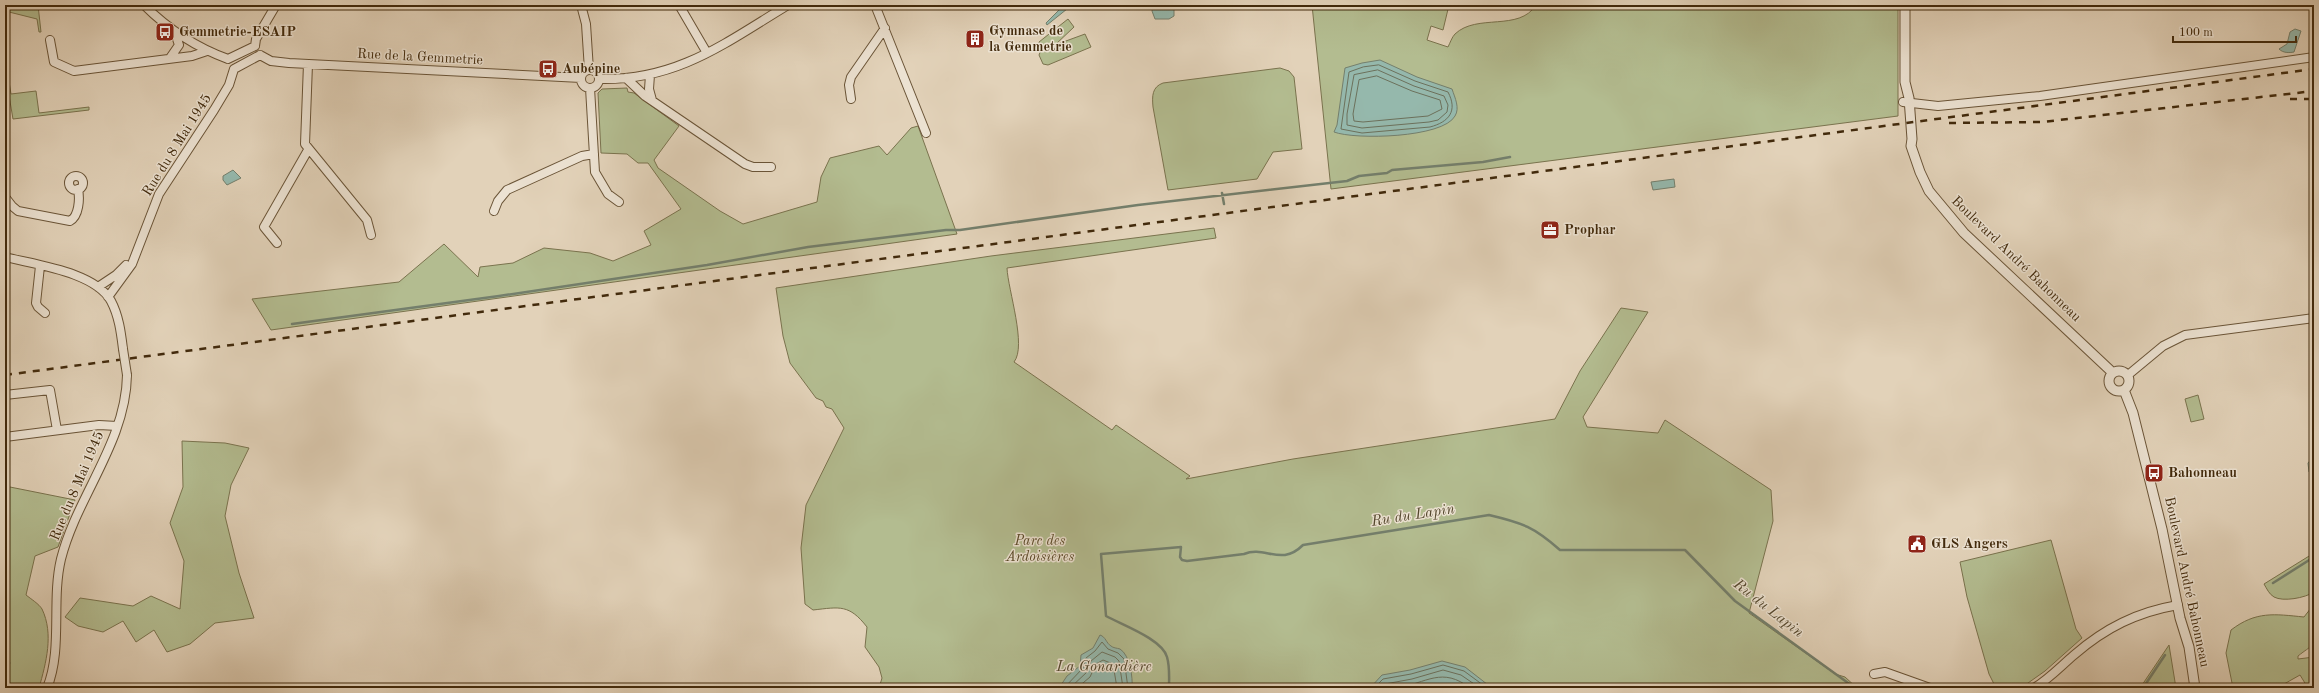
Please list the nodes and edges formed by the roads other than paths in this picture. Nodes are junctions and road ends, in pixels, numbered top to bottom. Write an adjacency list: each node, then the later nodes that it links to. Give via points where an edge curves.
1 (144, 5): 9 (street)
2 (276, 5): 11 (street)
3 (581, 5): 20 (street, via 586,24)
4 (679, 5): 13 (street)
5 (788, 5): 13 (street)
6 (875, 5): 8 (street)
7 (1905, 5): 28 (street, Boulevard André Bahonneau)
8 (885, 28): 26 (street, via 851,77); 29 (street)
9 (174, 32): 12 (street); 16 (street, via 179,45)
10 (50, 40): 16 (street, via 54,62 74,70)
11 (251, 48): 14 (street, via 248,55); 14 (street, via 260,49); 17 (street)
12 (208, 51): 16 (street); 17 (street)
13 (707, 53): 21 (street, via 678,68)
14 (257, 57): 18 (street, Rue de la Gemmetrie, via 271,61); 19 (street)
15 (2314, 57): 28 (street, via 2043,95 1938,106)
16 (170, 58)
17 (232, 58): 19 (street, via 240,61); 19 (street, via 228,66)
18 (308, 64): 22 (street, Rue de la Gemmetrie); 30 (street, via 305,144)
19 (237, 67): 40 (street, Rue du 8 Mai 1945, via 214,110 159,194)
20 (589, 70): 22 (street, via 584,71); 24 (street, via 595,71)
21 (650, 75): 23 (street); 27 (street, via 649,90)
22 (581, 78): 25 (street, via 582,84)
23 (626, 78): 24 (street); 27 (street)
24 (599, 79): 25 (street, via 595,86)
25 (590, 88): 31 (street)
26 (851, 99)
27 (652, 100): 32 (street, via 745,164)
28 (1906, 102): 46 (street, Boulevard André Bahonneau, via 1911,146 1922,178 1943,210 1969,238)
29 (926, 133)
30 (308, 150): 37 (street, via 367,220); 38 (street, via 264,228)
31 (594, 154): 35 (street, via 595,172 608,194); 36 (street, via 582,156 507,190)
32 (771, 168)
33 (78, 189): 34 (street, via 76,216 70,221 18,211)
34 (5, 197)
35 (619, 202)
36 (494, 211)
37 (371, 235)
38 (277, 243)
39 (5, 257): 41 (street)
40 (133, 257): 42 (street, Rue du 8 Mai 1945, via 116,275); 43 (street, Rue du 8 Mai 1945, via 129,269)
41 (40, 266): 42 (street, via 80,277); 44 (street, via 36,305)
42 (98, 287): 43 (street, Rue du 8 Mai 1945)
43 (108, 297): 50 (street, Rue du 8 Mai 1945, bridge, via 117,315 127,375 126,396)
44 (45, 313)
45 (2314, 318): 47 (street, via 2185,335 2163,346)
46 (2113, 373): 47 (street, via 2120,370); 48 (street, via 2109,380 2111,388 2118,392)
47 (2128, 375): 48 (street, via 2130,382)
48 (2124, 390): 53 (street, Boulevard André Bahonneau, via 2145,459)
49 (5, 395): 51 (street, via 50,390)
50 (117, 426): 51 (street, via 99,425); 55 (street, Rue du 8 Mai 1945, via 68,535 61,560 55,604 54,658)
51 (57, 430): 52 (street)
52 (5, 437)
53 (2178, 605): 57 (street, via 2140,614 2111,627 2088,642 2049,678); 58 (street, Boulevard André Bahonneau, via 2189,647)
54 (1874, 674): 56 (street, via 1885,672)
55 (47, 688)
56 (1930, 688)
57 (2034, 688)
58 (2195, 688)

